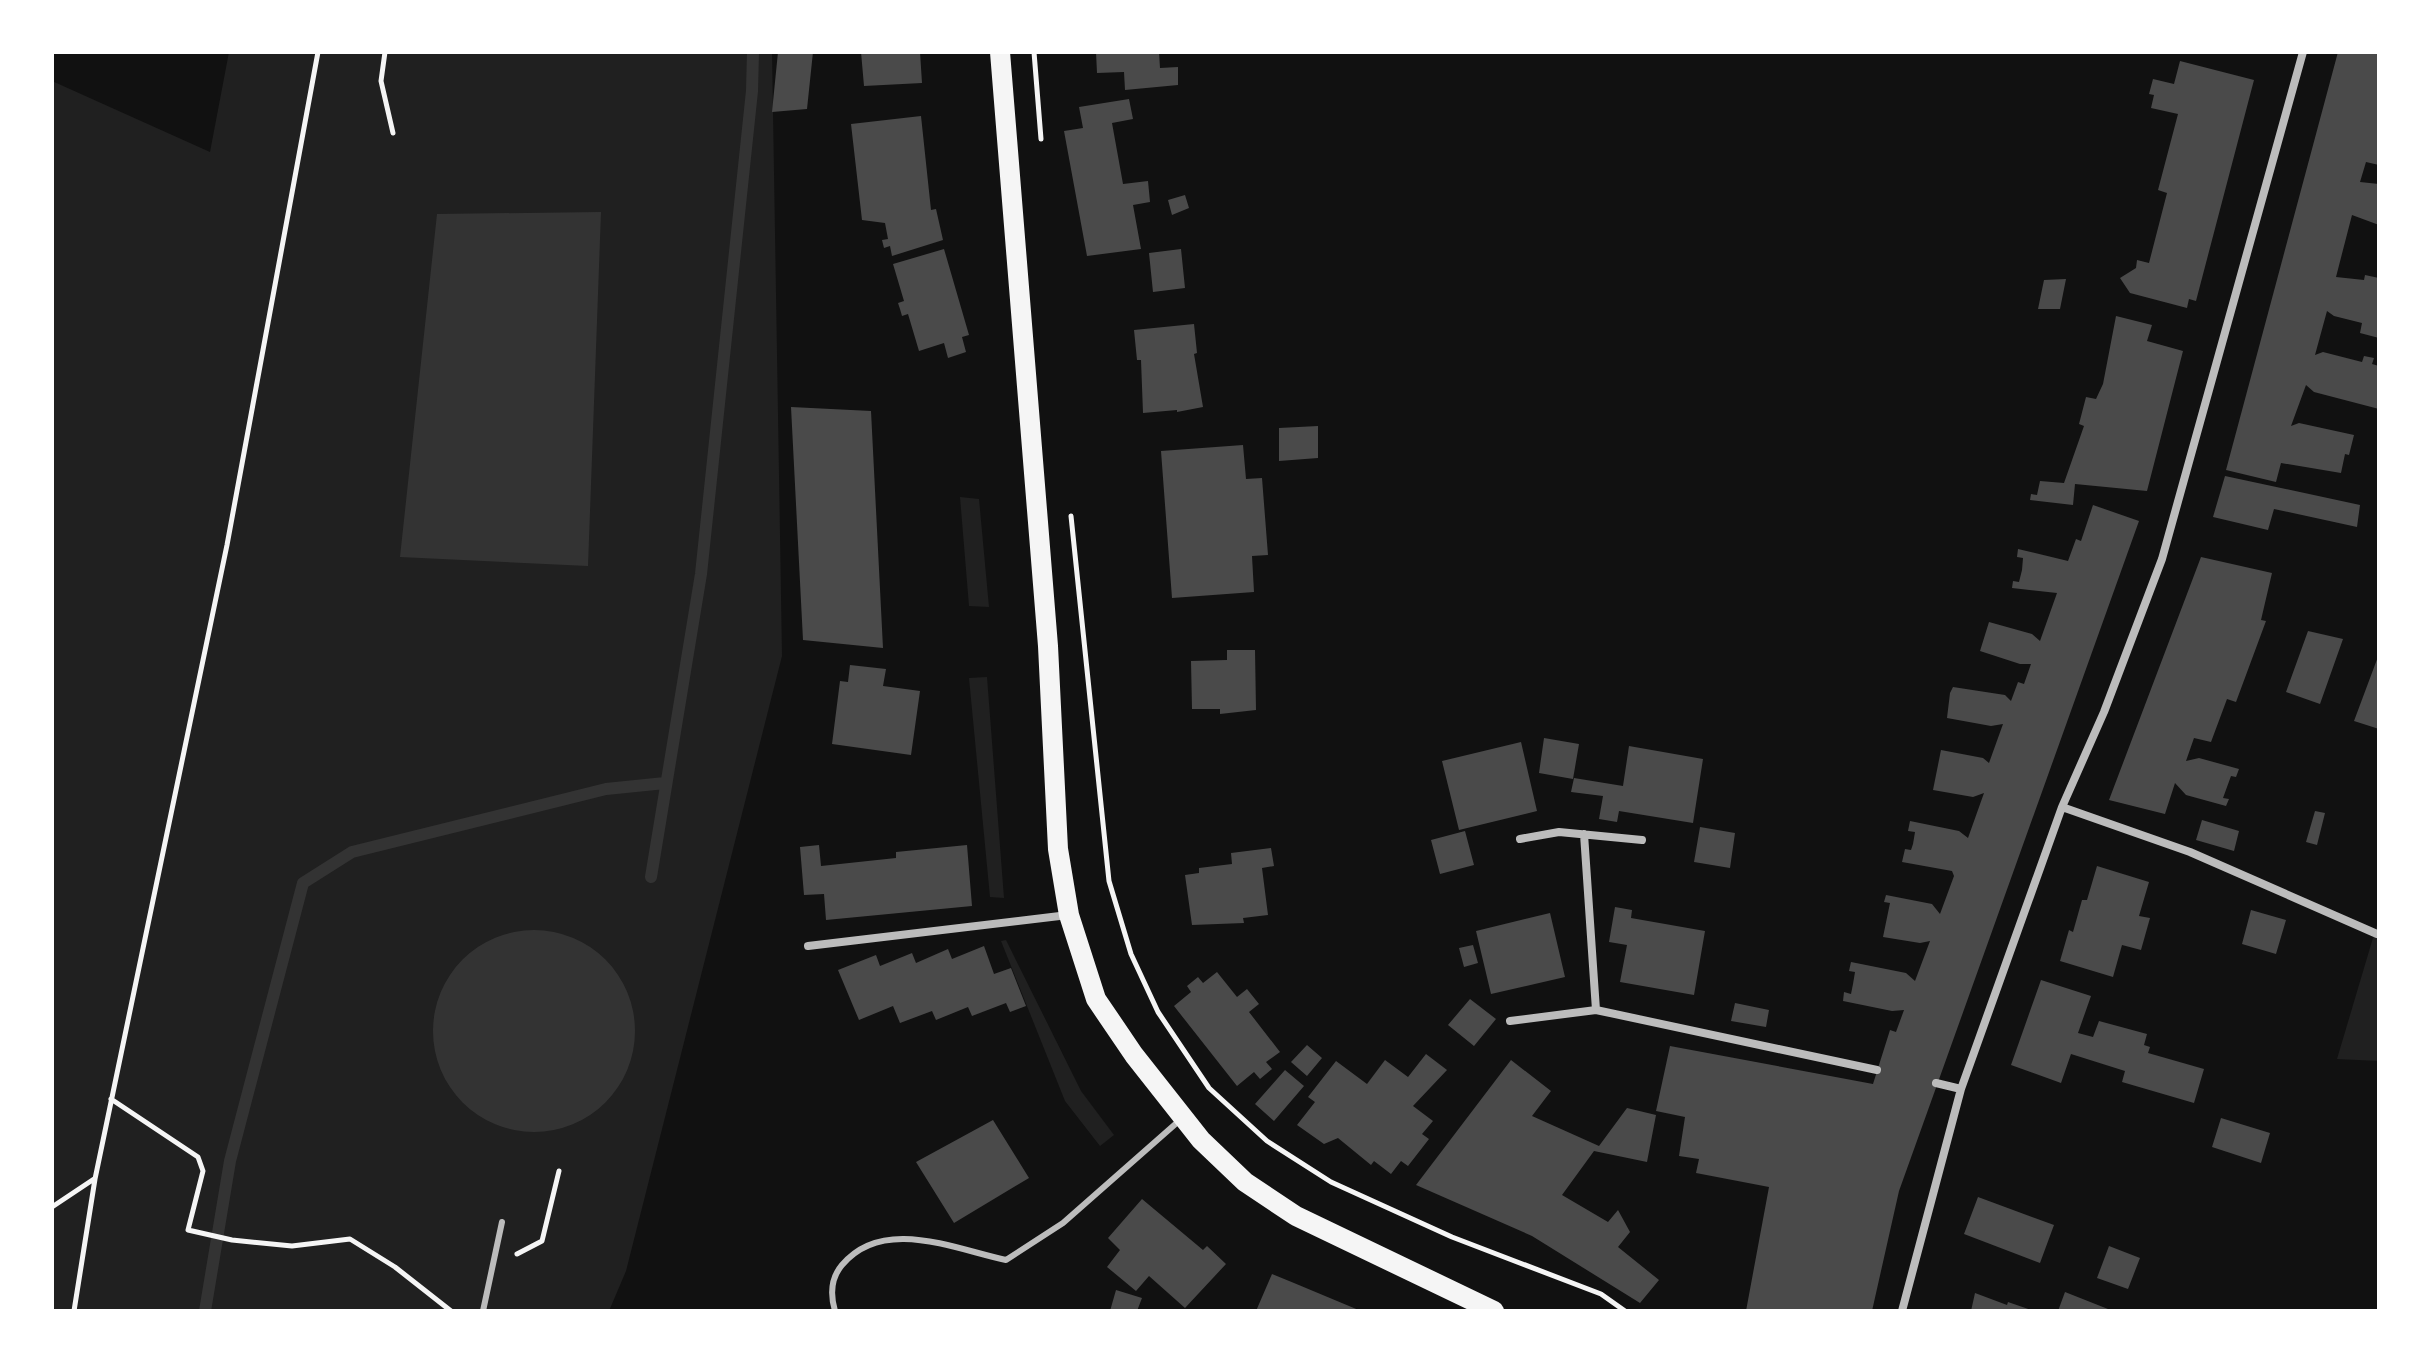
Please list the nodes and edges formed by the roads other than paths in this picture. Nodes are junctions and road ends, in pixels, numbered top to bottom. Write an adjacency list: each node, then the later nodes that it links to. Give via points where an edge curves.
1 (1000, 52): 7 (main road, via 1048,646 1058,849)
2 (2303, 52): 3 (street, via 2162,559)
3 (2062, 807): 8 (street, via 2190,852); 14 (street)
4 (1584, 834): 5 (street); 6 (street); 10 (street)
5 (1520, 839)
6 (1642, 840)
7 (1069, 915): 9 (street); 15 (main road, via 1096,999)
8 (2377, 934)
9 (808, 946)
10 (1596, 1010): 11 (street); 12 (street)
11 (1510, 1021)
12 (1877, 1070)
13 (1936, 1083): 14 (street)
14 (1961, 1089): 20 (street)
15 (1183, 1117): 18 (lane, via 1063,1223 1006,1260 901,1237 871,1241 835,1273); 19 (main road, via 1245,1182 1296,1216)
16 (502, 1222): 17 (lane)
17 (483, 1311)
18 (835, 1311)
19 (1494, 1311)
20 (1902, 1311)

